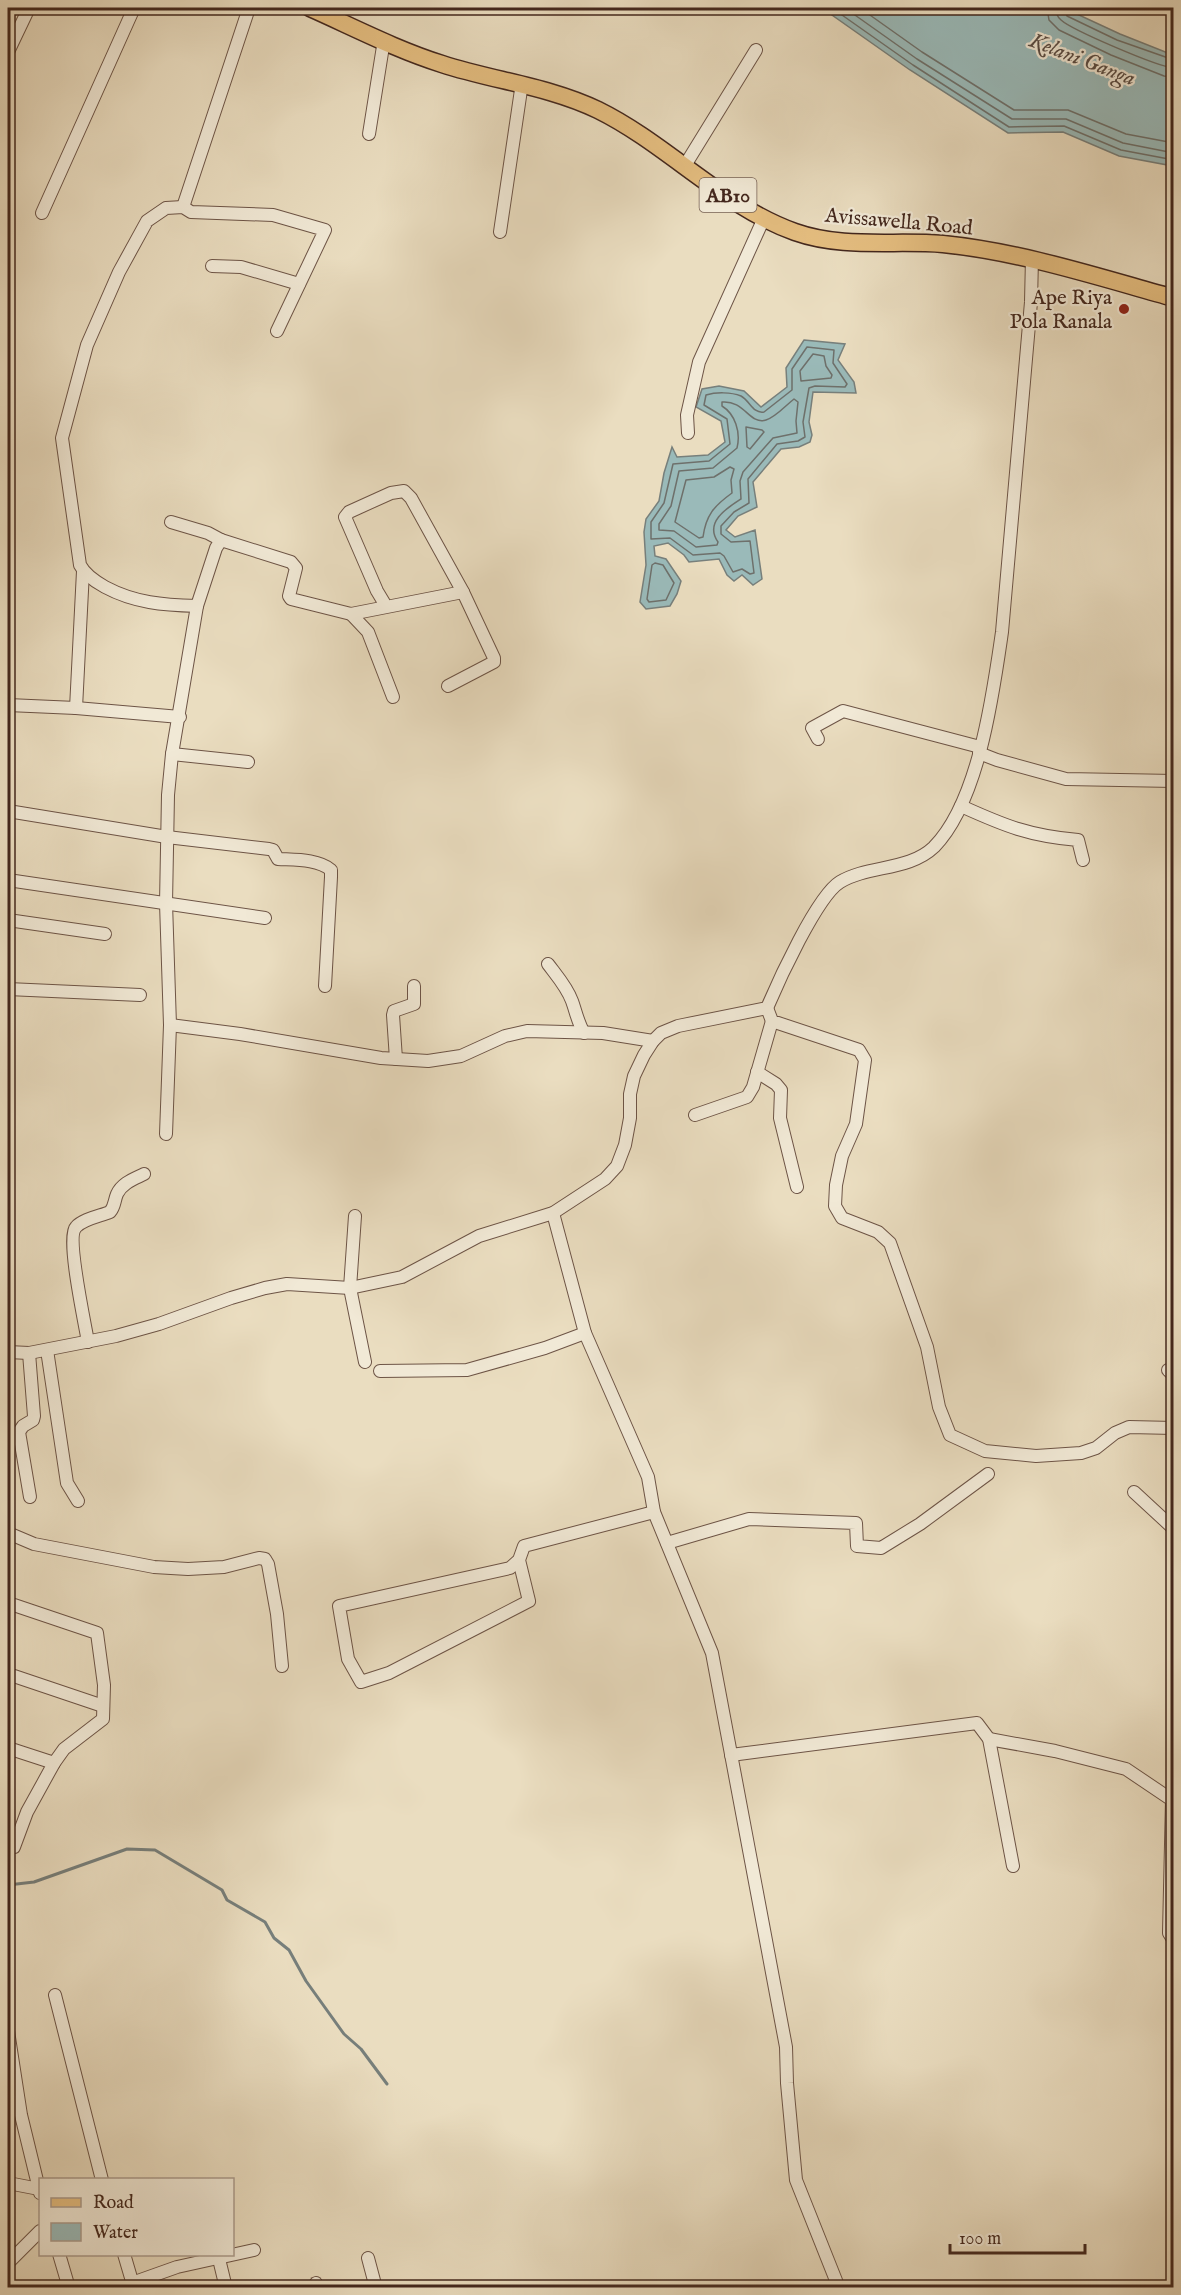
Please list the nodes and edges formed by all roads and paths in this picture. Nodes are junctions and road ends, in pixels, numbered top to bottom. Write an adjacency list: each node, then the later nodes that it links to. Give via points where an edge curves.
1 (29, 8): 7 (street)
2 (134, 8): 12 (street)
3 (249, 8): 11 (street)
4 (310, 8): 5 (main road, Avissawella Road / AB10)
5 (384, 40): 8 (main road, Avissawella Road / AB10, via 442,64); 9 (street)
6 (756, 50): 10 (street)
7 (8, 52)
8 (522, 83): 10 (main road, Avissawella Road / AB10, via 599,111 636,131); 14 (street)
9 (369, 134)
10 (684, 166): 13 (main road, Avissawella Road / AB10)
11 (183, 207): 17 (street, via 191,212 273,215 325,230); 23 (street, via 166,208 147,221 119,272 84,356 62,438)
12 (42, 213)
13 (764, 218): 15 (main road, Avissawella Road / AB10, via 818,238 865,244 942,244); 20 (street, via 699,362 687,415)
14 (500, 232)
15 (1032, 258): 18 (main road, Avissawella Road / AB10); 34 (street, via 1002,632)
16 (212, 266): 17 (street, via 241,267)
17 (299, 284): 19 (street)
18 (1173, 298)
19 (277, 331)
20 (688, 433)
21 (171, 522): 22 (street)
22 (221, 540): 25 (street); 27 (street, via 291,562 296,568 291,598)
23 (83, 571): 25 (street, via 99,584 134,600); 31 (street)
24 (463, 592): 26 (street); 26 (street, via 411,498 398,491 345,517); 28 (street, via 494,662)
25 (197, 606): 32 (street)
26 (386, 606): 27 (street)
27 (351, 614): 29 (street, via 368,632)
28 (448, 686)
29 (393, 697)
30 (8, 705): 31 (street)
31 (76, 708): 32 (street)
32 (180, 717): 35 (street)
33 (818, 739): 34 (street, via 812,728 843,711)
34 (980, 750): 37 (street, via 997,760 1066,779); 38 (street)
35 (172, 754): 36 (street); 40 (street)
36 (248, 762)
37 (1173, 781)
38 (961, 806): 41 (street, via 1012,829 1046,838 1078,840); 52 (street, via 933,848 916,859 838,883 822,901 781,974)
39 (8, 811): 40 (street)
40 (167, 837): 43 (street); 48 (street, via 269,849 278,859 319,863 331,870)
41 (1083, 860)
42 (8, 880): 43 (street)
43 (166, 903): 44 (street); 54 (street)
44 (265, 918)
45 (8, 920): 46 (street)
46 (105, 934)
47 (548, 964): 55 (street, via 572,999)
48 (325, 986)
49 (414, 986): 57 (street, via 414,1005 394,1011 393,1015)
50 (8, 989): 51 (street)
51 (140, 994)
52 (768, 1008): 53 (street); 56 (street, via 678,1026)
53 (772, 1021): 58 (street); 73 (street, via 859,1050 865,1060 856,1124 842,1156 835,1206 842,1218 878,1232 890,1243 927,1347 939,1407 950,1435 985,1451 1036,1456 1082,1453 1129,1427)
54 (170, 1025): 57 (street); 60 (street)
55 (584, 1033): 56 (street, via 628,1035); 57 (street, via 527,1031 505,1036 461,1056 428,1061)
56 (653, 1041): 63 (street, via 634,1076 626,1145 617,1166 605,1179)
57 (396, 1059)
58 (757, 1072): 59 (street, via 747,1097); 62 (street, via 781,1090 780,1118)
59 (695, 1115)
60 (166, 1134)
61 (144, 1174): 67 (street, via 120,1188 110,1212 76,1225 73,1231)
62 (797, 1186)
63 (553, 1213): 65 (street, via 479,1236 402,1277); 66 (street)
64 (355, 1216): 65 (street)
65 (350, 1288): 67 (street, via 287,1284 265,1288 159,1324); 71 (street)
66 (585, 1333): 72 (street, via 467,1370); 78 (street, via 648,1478)
67 (88, 1342): 68 (street)
68 (47, 1350): 70 (street); 77 (street, via 67,1483)
69 (8, 1352): 70 (street)
70 (28, 1353): 76 (street, via 34,1416 19,1432)
71 (365, 1362)
72 (380, 1371)
73 (1173, 1428)
74 (988, 1474): 81 (street, via 881,1548 857,1546 856,1523 749,1519)
75 (1134, 1492): 79 (street)
76 (30, 1497)
77 (78, 1501)
78 (654, 1512): 81 (street); 82 (street, via 524,1546)
79 (1173, 1529)
80 (8, 1533): 84 (street, via 34,1544 154,1567 224,1567 265,1559 277,1614)
81 (667, 1543): 89 (street, via 712,1653)
82 (519, 1560): 82 (street, via 510,1568 339,1606 348,1659 361,1682 389,1673 530,1601)
83 (8, 1603): 86 (street, via 97,1633)
84 (282, 1666)
85 (8, 1674): 86 (street)
86 (103, 1706): 90 (street, via 103,1719 64,1749)
87 (989, 1739): 89 (street, via 977,1723); 92 (street, via 1126,1769); 94 (street)
88 (8, 1748): 90 (street)
89 (731, 1755): 115 (street, via 786,2047 795,2180)
90 (54, 1763): 93 (street, via 27,1812 14,1847)
91 (1173, 1779): 92 (street)
92 (1172, 1800): 95 (street, via 1169,1933)
93 (8, 1846)
94 (1013, 1866)
95 (1173, 1941)
96 (55, 1995): 98 (street)
97 (8, 2031): 100 (street, via 21,2115)
98 (101, 2178)
99 (8, 2183): 101 (street)
100 (39, 2187)
101 (39, 2191)
102 (39, 2232): 110 (street)
103 (254, 2250): 104 (street)
104 (234, 2255)
105 (60, 2256): 112 (street)
106 (125, 2256): 111 (street)
107 (231, 2256): 109 (street)
108 (368, 2258): 114 (street)
109 (219, 2259): 111 (street, via 177,2267); 113 (street)
110 (8, 2263)
111 (133, 2285)
112 (69, 2288)
113 (226, 2288)
114 (376, 2288)
115 (839, 2288)

